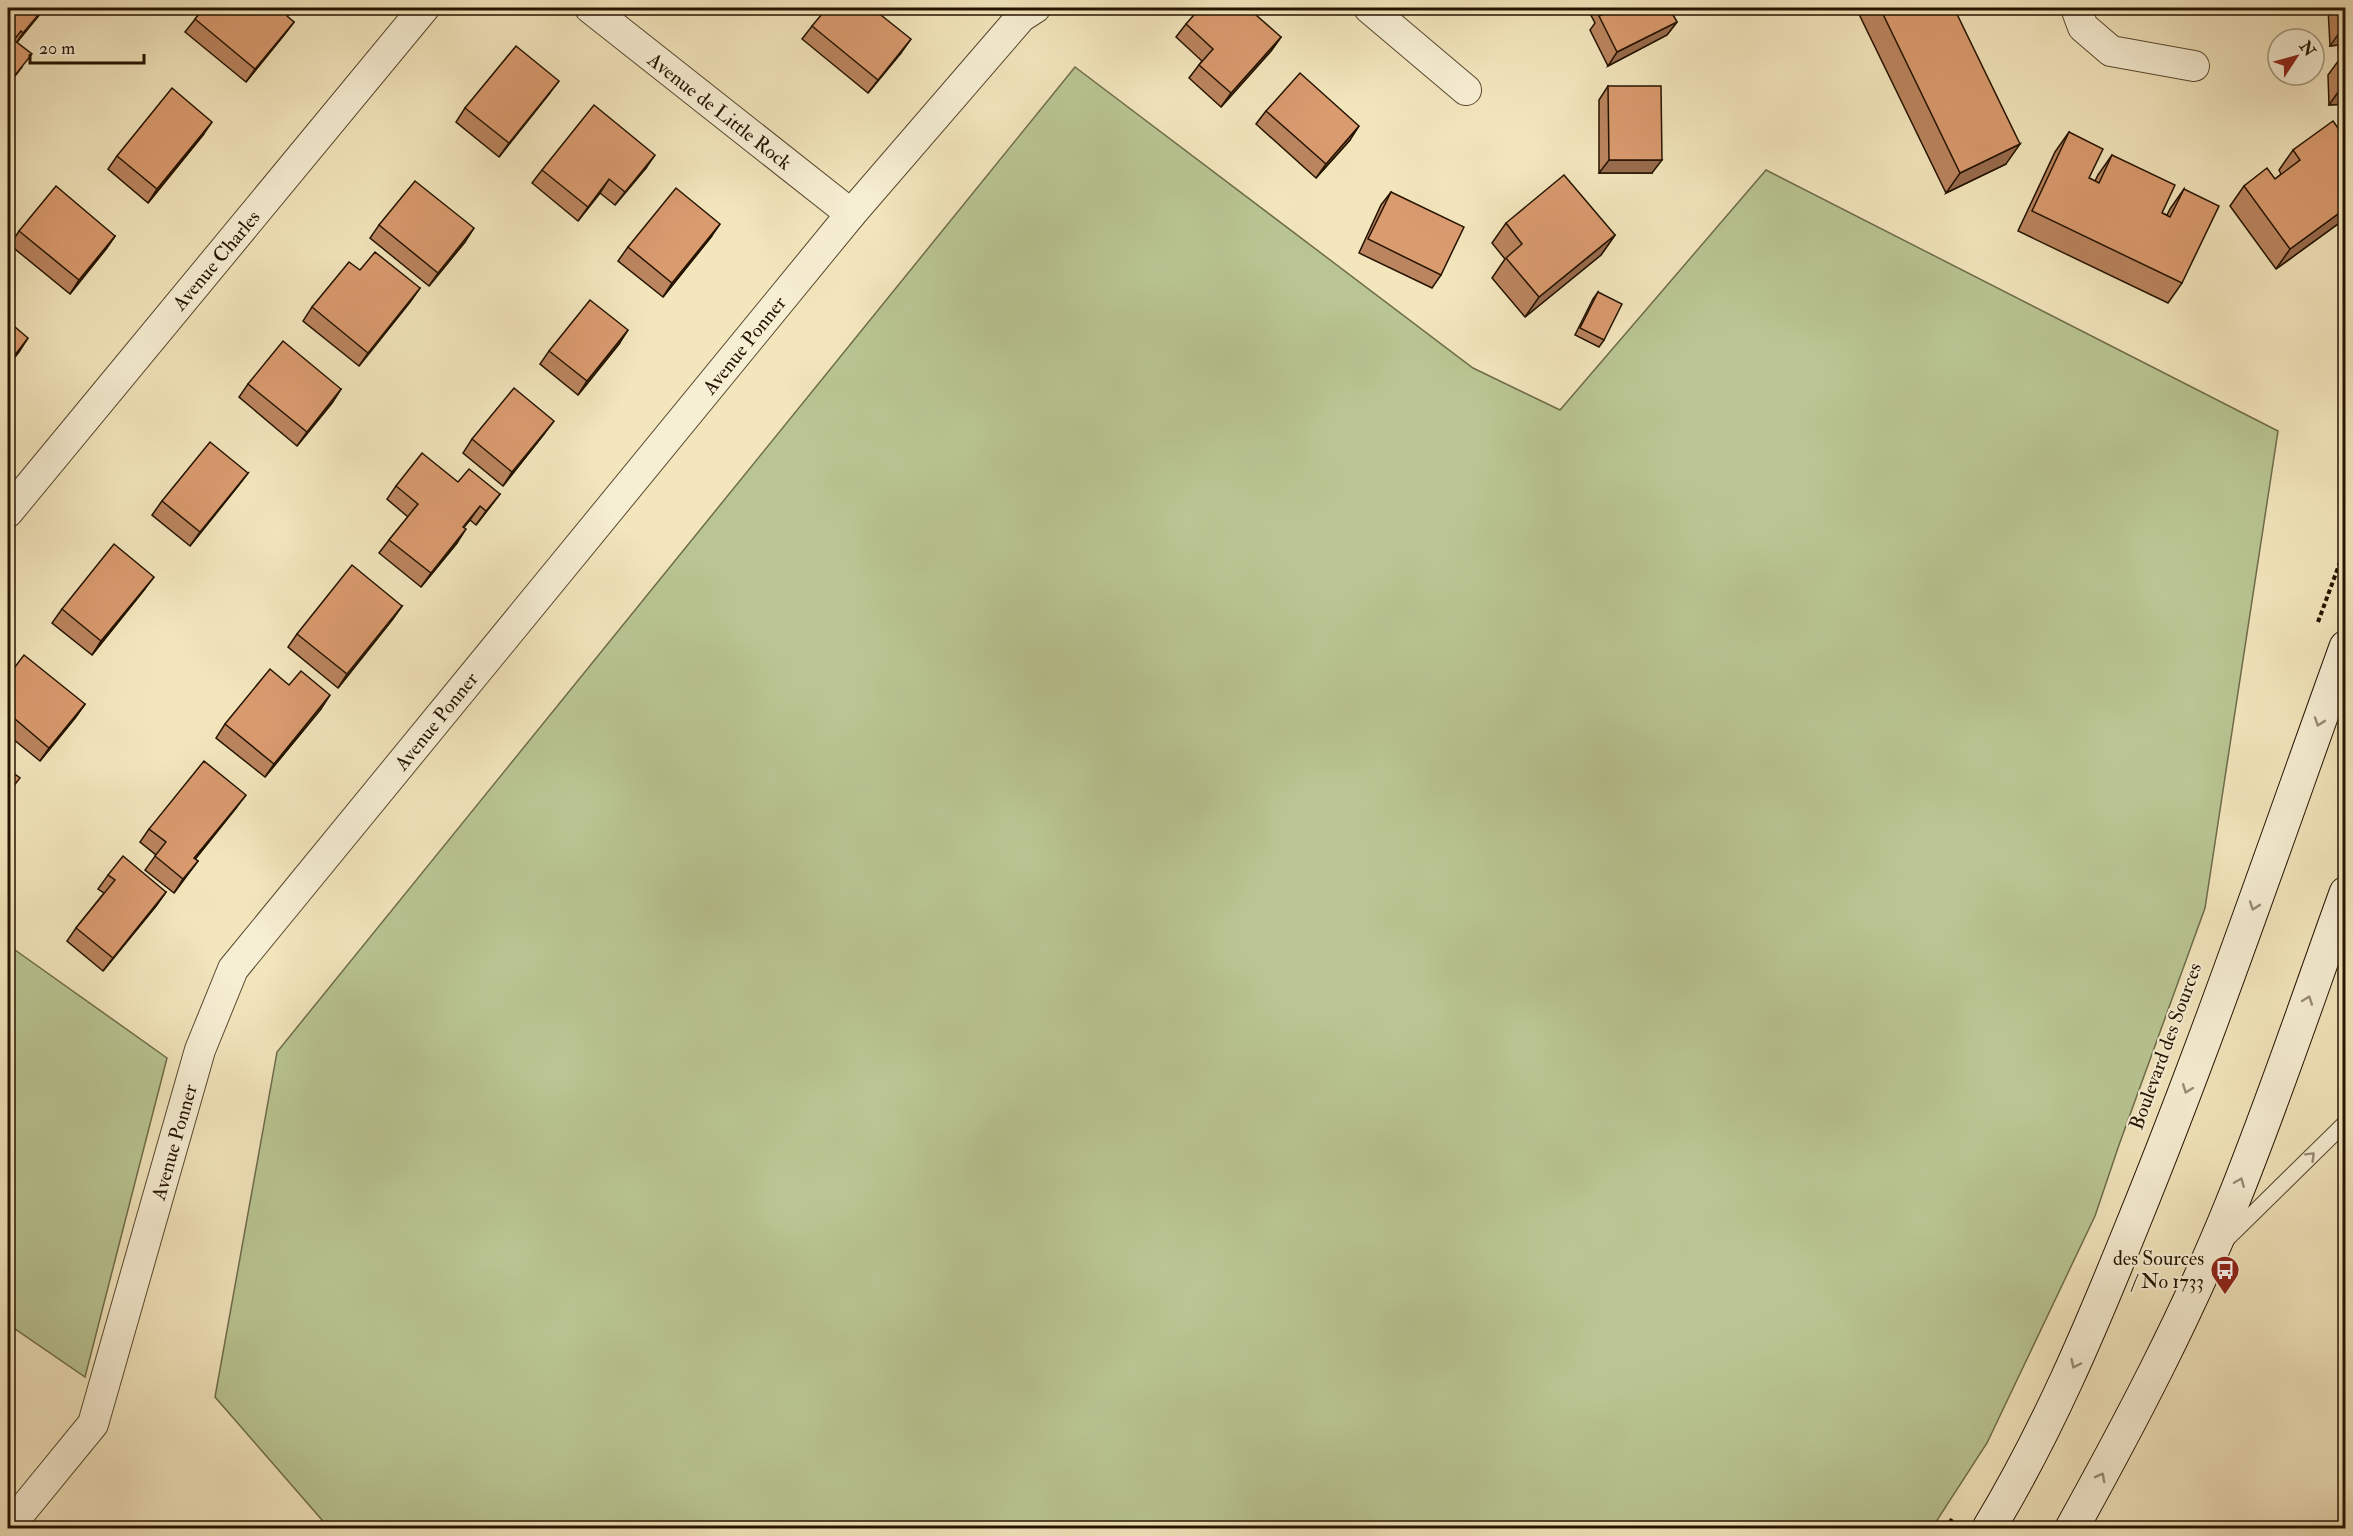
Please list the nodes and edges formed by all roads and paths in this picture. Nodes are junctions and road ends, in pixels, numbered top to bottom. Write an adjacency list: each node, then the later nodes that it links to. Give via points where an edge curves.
1 (424, 8): 9 (street, Avenue Charles)
2 (590, 8): 8 (street, Avenue de Little Rock)
3 (1035, 8): 8 (street, Avenue Ponner, via 1021,16)
4 (1368, 8): 7 (street)
5 (2076, 8): 6 (street, via 2083,27 2111,51)
6 (2194, 66)
7 (1467, 90)
8 (851, 214): 17 (street, Avenue Ponner, via 233,969 200,1050 93,1424)
9 (8, 512)
10 (2346, 546): 11 (path)
11 (2318, 623)
12 (2346, 647): 19 (main road, Boulevard des Sources, one-way to 19, via 2229,977 2086,1341 2022,1472)
13 (2346, 893): 15 (main road, one-way to 13, via 2244,1173)
14 (2346, 1122): 15 (lane, one-way to 14)
15 (2209, 1256): 20 (main road, one-way to 15, via 2168,1348)
16 (1952, 1519): 18 (path)
17 (8, 1528)
18 (1946, 1528)
19 (1989, 1528)
20 (2072, 1528)

